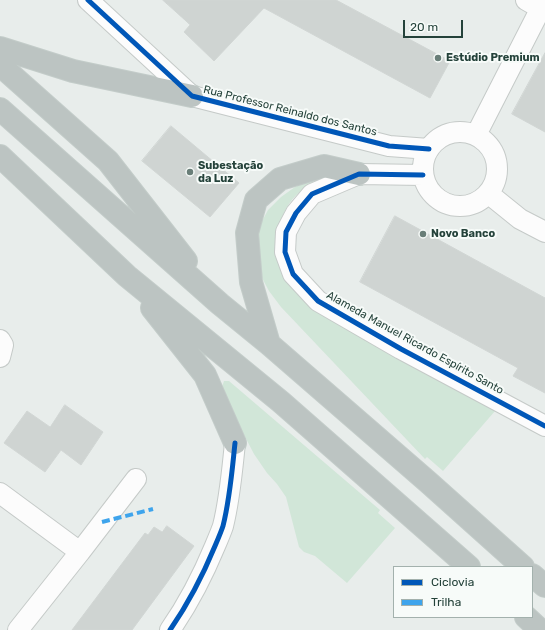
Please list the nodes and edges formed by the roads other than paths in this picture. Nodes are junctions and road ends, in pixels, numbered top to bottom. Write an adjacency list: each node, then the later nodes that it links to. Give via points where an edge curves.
1 (88, 0): 5 (street, Rua Professor Reinaldo dos Santos)
2 (537, 3): 7 (street)
3 (0, 48): 5 (highway, via 72,71)
4 (0, 65): 15 (highway, via 108,161)
5 (192, 96): 8 (street, Rua Professor Reinaldo dos Santos, via 389,146)
6 (0, 109): 15 (highway)
7 (476, 135): 8 (street, via 450,133 438,139); 12 (street, via 490,146 497,161 497,178)
8 (429, 149): 11 (street)
9 (0, 156): 14 (highway)
10 (358, 174): 11 (street, Alameda Manuel Ricardo Espírito Santo); 17 (highway, via 324,166 280,179 256,200 247,233 251,282); 19 (street, Alameda Manuel Ricardo Espírito Santo, via 312,194 296,213 286,232 285,252 293,274 318,301 400,349)
11 (423, 175): 12 (street, via 430,191 442,202 459,207 476,204)
12 (489, 194): 13 (street, via 520,219)
13 (545, 232)
14 (127, 276): 20 (highway, via 205,375); 24 (highway, via 281,402)
15 (220, 304): 17 (highway)
16 (0, 340): 18 (street, via 3,345)
17 (269, 344): 25 (highway)
18 (0, 357)
19 (545, 426)
20 (235, 443): 29 (street, via 231,486 223,527)
21 (136, 479): 23 (street)
22 (0, 493): 23 (street)
23 (80, 552): 30 (street)
24 (468, 566)
25 (522, 566)
26 (533, 576): 27 (highway)
27 (545, 586)
28 (527, 618): 31 (highway)
29 (175, 624)
30 (18, 630)
31 (540, 630)

